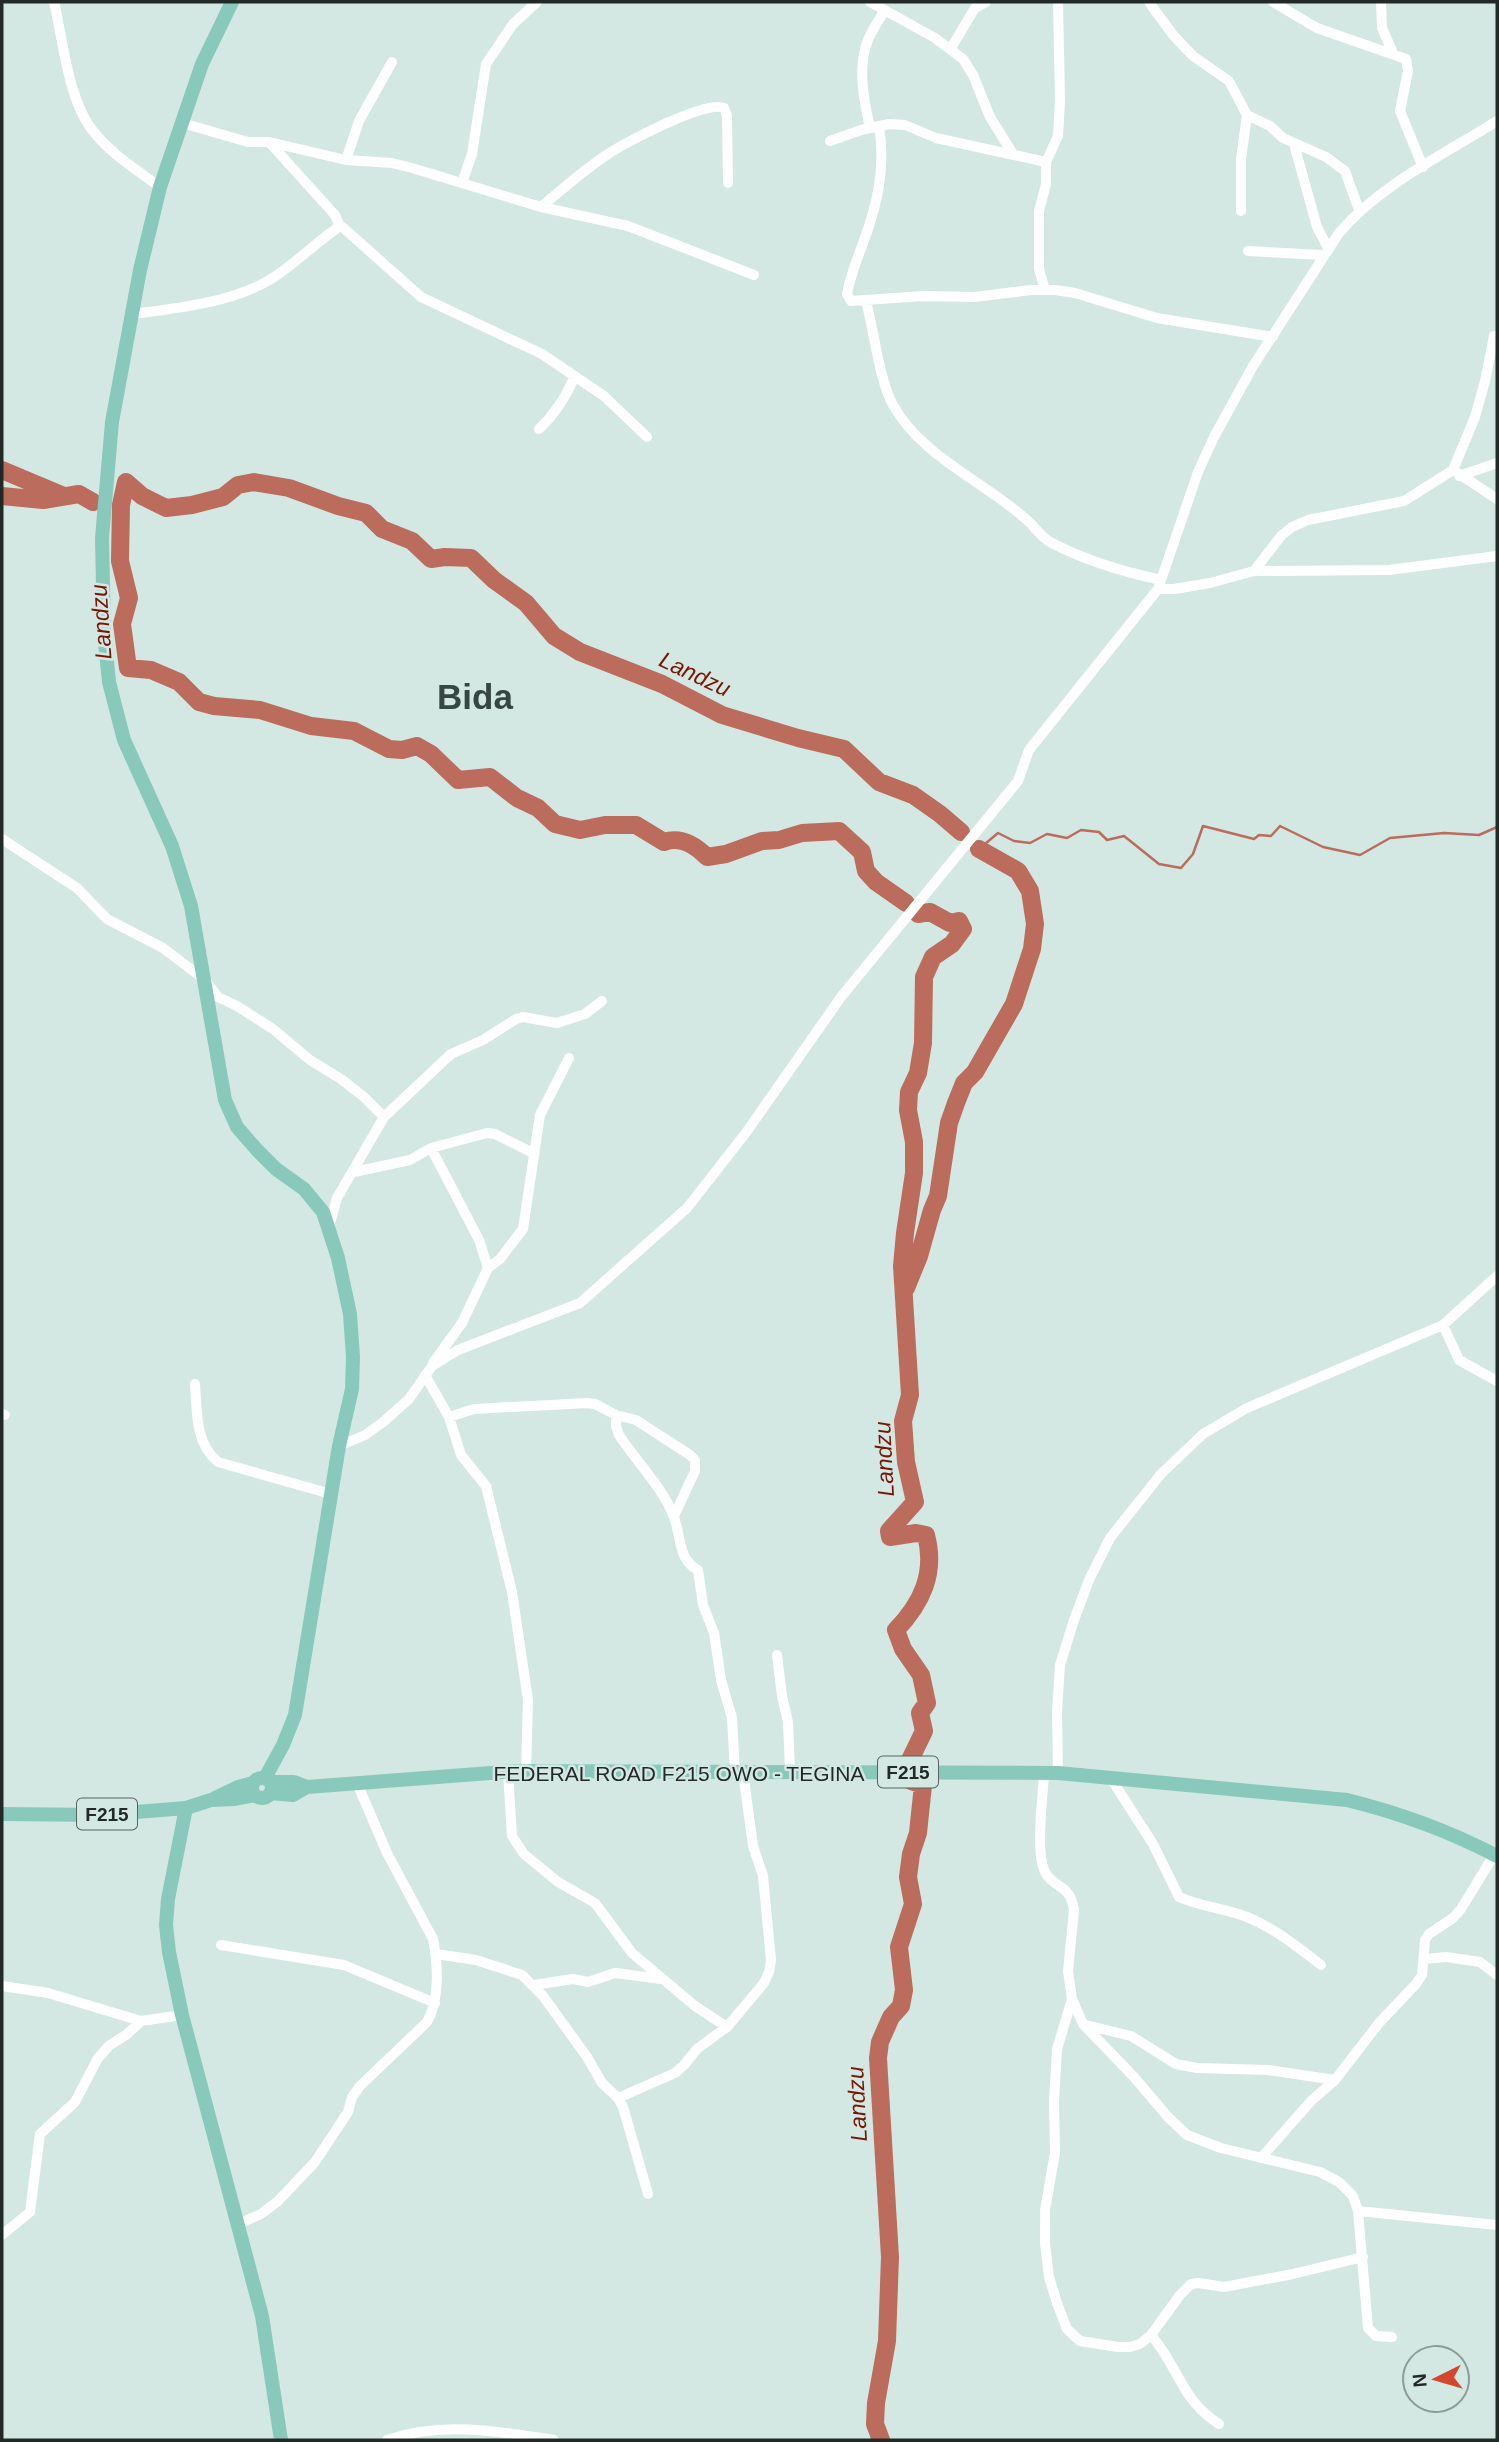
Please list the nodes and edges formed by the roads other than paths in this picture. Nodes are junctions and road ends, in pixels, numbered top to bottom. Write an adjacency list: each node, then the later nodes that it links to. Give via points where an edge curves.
1 (54, 2): 27 (street, via 74,90 92,131)
2 (232, 2): 16 (main road, via 202,64)
3 (537, 2): 25 (street, via 513,24 486,64 472,153)
4 (870, 2): 10 (street)
5 (986, 2): 11 (street, via 975,8)
6 (1058, 2): 23 (street, via 1058,136)
7 (1149, 2): 14 (street, via 1193,56 1229,81)
8 (1273, 2): 12 (street, via 1317,28)
9 (1381, 2): 12 (street, via 1382,28)
10 (884, 11): 11 (street); 17 (street, via 864,58 864,96)
11 (951, 48): 21 (street, via 973,75 990,117)
12 (1393, 53): 24 (street, via 1409,65 1400,111)
13 (392, 62): 22 (street, via 359,121)
14 (1247, 115): 20 (street); 30 (street)
15 (1497, 121): 24 (street)
16 (182, 123): 19 (street, via 248,142); 27 (main road)
17 (874, 127): 18 (street); 21 (street, via 905,125 936,138); 36 (street, via 883,157 878,200 847,294 851,300)
18 (830, 141)
19 (269, 142): 22 (street); 31 (street)
20 (1294, 144): 29 (street, via 1345,171); 33 (street)
21 (1013, 154): 23 (street)
22 (346, 160): 25 (street, via 393,163)
23 (1046, 162): 35 (street, via 1038,243 1038,269)
24 (1423, 167): 29 (street)
25 (462, 183): 28 (street)
26 (728, 183): 28 (street, via 727,116 724,108 715,105 680,117 608,154)
27 (160, 187): 37 (main road)
28 (541, 207): 34 (street, via 628,226)
29 (1359, 210): 33 (street)
30 (1241, 211)
31 (339, 224): 37 (street, via 260,285 215,300); 40 (street, via 421,297 522,343)
32 (1248, 251): 33 (street)
33 (1326, 252): 39 (street)
34 (754, 275)
35 (1045, 290): 36 (street); 39 (street, via 1075,293 1157,318)
36 (866, 301): 48 (street, via 887,388 907,426 1047,540)
37 (133, 314): 50 (main road, via 112,422 102,538 107,669 124,740 172,846 191,906)
38 (1494, 336): 44 (street)
39 (1273, 337): 48 (street, via 1213,437)
40 (575, 376): 41 (street, via 561,405); 42 (street)
41 (539, 429)
42 (647, 437)
43 (1497, 463): 44 (street)
44 (1456, 473): 45 (street); 47 (street, via 1404,501 1292,527)
45 (1497, 499)
46 (1497, 556): 47 (street, via 1389,570)
47 (1255, 571): 48 (street, via 1174,589)
48 (1160, 584): 61 (street, via 1029,750 1018,781 841,997 687,1208 580,1303 458,1350)
49 (2, 839): 50 (street, via 77,888 107,919 163,948)
50 (205, 980): 53 (street, via 218,997 273,1030); 57 (main road, via 225,1100 237,1127 276,1169 304,1189)
51 (602, 1001): 53 (street, via 584,1014 557,1023 516,1019 451,1054)
52 (569, 1058): 55 (street, via 540,1115)
53 (384, 1117): 56 (street)
54 (431, 1148): 55 (street, via 487,1133); 56 (street, via 410,1160); 58 (street, via 480,1240)
55 (533, 1153): 58 (street, via 523,1229)
56 (354, 1172): 57 (street, via 337,1198)
57 (329, 1227): 66 (main road, via 350,1314 353,1356 352,1389)
58 (488, 1268): 61 (street, via 462,1323)
59 (1497, 1276): 60 (street)
60 (1443, 1325): 62 (street, via 1459,1360); 74 (street, via 1247,1408 1203,1434 1161,1474 1110,1538 1074,1620 1060,1665)
61 (429, 1370): 65 (street); 66 (street, via 409,1399 382,1423)
62 (1497, 1381)
63 (195, 1384): 67 (street, via 201,1436 213,1458)
64 (616, 1415): 65 (street, via 595,1404 567,1403 474,1409); 68 (street, via 619,1435); 68 (street, via 636,1420 695,1460 695,1471)
65 (449, 1417): 70 (street, via 461,1455 486,1486 512,1592 528,1700)
66 (339, 1446): 67 (main road)
67 (331, 1494): 77 (main road, via 295,1715)
68 (674, 1516): 73 (street, via 687,1562 698,1570 703,1605 714,1633)
69 (778, 1655): 71 (street, via 788,1714)
70 (526, 1771): 72 (main road, FEDERAL ROAD F215 OWO - TEGINA / F215); 73 (main road, FEDERAL ROAD F215 OWO - TEGINA / F215)
71 (790, 1771): 73 (main road, FEDERAL ROAD F215 OWO - TEGINA / F215); 74 (main road, FEDERAL ROAD F215 OWO - TEGINA / F215)
72 (508, 1772): 76 (main road, FEDERAL ROAD F215 OWO - TEGINA / F215); 86 (street, via 513,1840 536,1866 595,1903 632,1953)
73 (739, 1772): 94 (street, via 763,1876 771,1960 764,1983)
74 (1051, 1773): 75 (main road, FEDERAL ROAD F215 OWO - TEGINA / F215); 89 (street, via 1040,1855 1046,1873 1069,1892 1072,1901 1068,1971)
75 (1110, 1777): 80 (main road, FEDERAL ROAD F215 OWO - TEGINA / F215, via 1347,1800 1428,1824); 84 (street, via 1153,1844 1179,1897 1255,1921)
76 (356, 1783): 77 (main road, FEDERAL ROAD F215 OWO - TEGINA / F215, via 307,1787 293,1795); 82 (street, via 433,1939)
77 (263, 1786): 78 (main road, F215, via 235,1800 211,1800)
78 (186, 1808): 79 (main road, F215, via 99,1815); 91 (main road, via 166,1925)
79 (2, 1814)
80 (1496, 1856): 83 (street, via 1461,1909 1429,1934 1423,1946)
81 (221, 1945): 90 (street, via 344,1965)
82 (436, 1954): 87 (street, via 506,1968); 90 (street)
83 (1424, 1959): 85 (street, via 1480,1962); 95 (street, via 1416,1984)
84 (1321, 1965)
85 (1497, 1975)
86 (661, 1979): 87 (street, via 615,1973 588,1982 573,1979); 94 (street)
87 (534, 1985): 96 (street, via 601,2083)
88 (2, 1986): 92 (street, via 48,1993)
89 (1072, 1999): 93 (street); 104 (street, via 1057,2049 1055,2153 1045,2210 1049,2277 1067,2329 1080,2341 1130,2347)
90 (435, 2003): 100 (street, via 427,2022 360,2086 315,2162 278,2202)
91 (182, 2015): 92 (street); 100 (main road)
92 (141, 2021): 102 (street, via 98,2058 75,2102 40,2134 30,2212)
93 (1083, 2024): 95 (street, via 1131,2036 1176,2064); 97 (street, via 1187,2135)
94 (727, 2027): 96 (street, via 675,2073)
95 (1335, 2080): 97 (street)
96 (618, 2098): 98 (street)
97 (1261, 2158): 99 (street, via 1321,2172 1353,2196)
98 (648, 2194)
99 (1357, 2211): 101 (street); 103 (street)
100 (238, 2224): 108 (main road, via 262,2316)
101 (1497, 2225)
102 (2, 2235)
103 (1363, 2257): 104 (street, via 1224,2287 1191,2284); 105 (street, via 1368,2328 1376,2336)
104 (1151, 2335): 106 (street, via 1193,2403)
105 (1392, 2337)
106 (1219, 2424)
107 (459, 2435): 109 (street, via 438,2429); 110 (street, via 489,2430)
108 (281, 2440)
109 (387, 2440)
110 (554, 2440)

